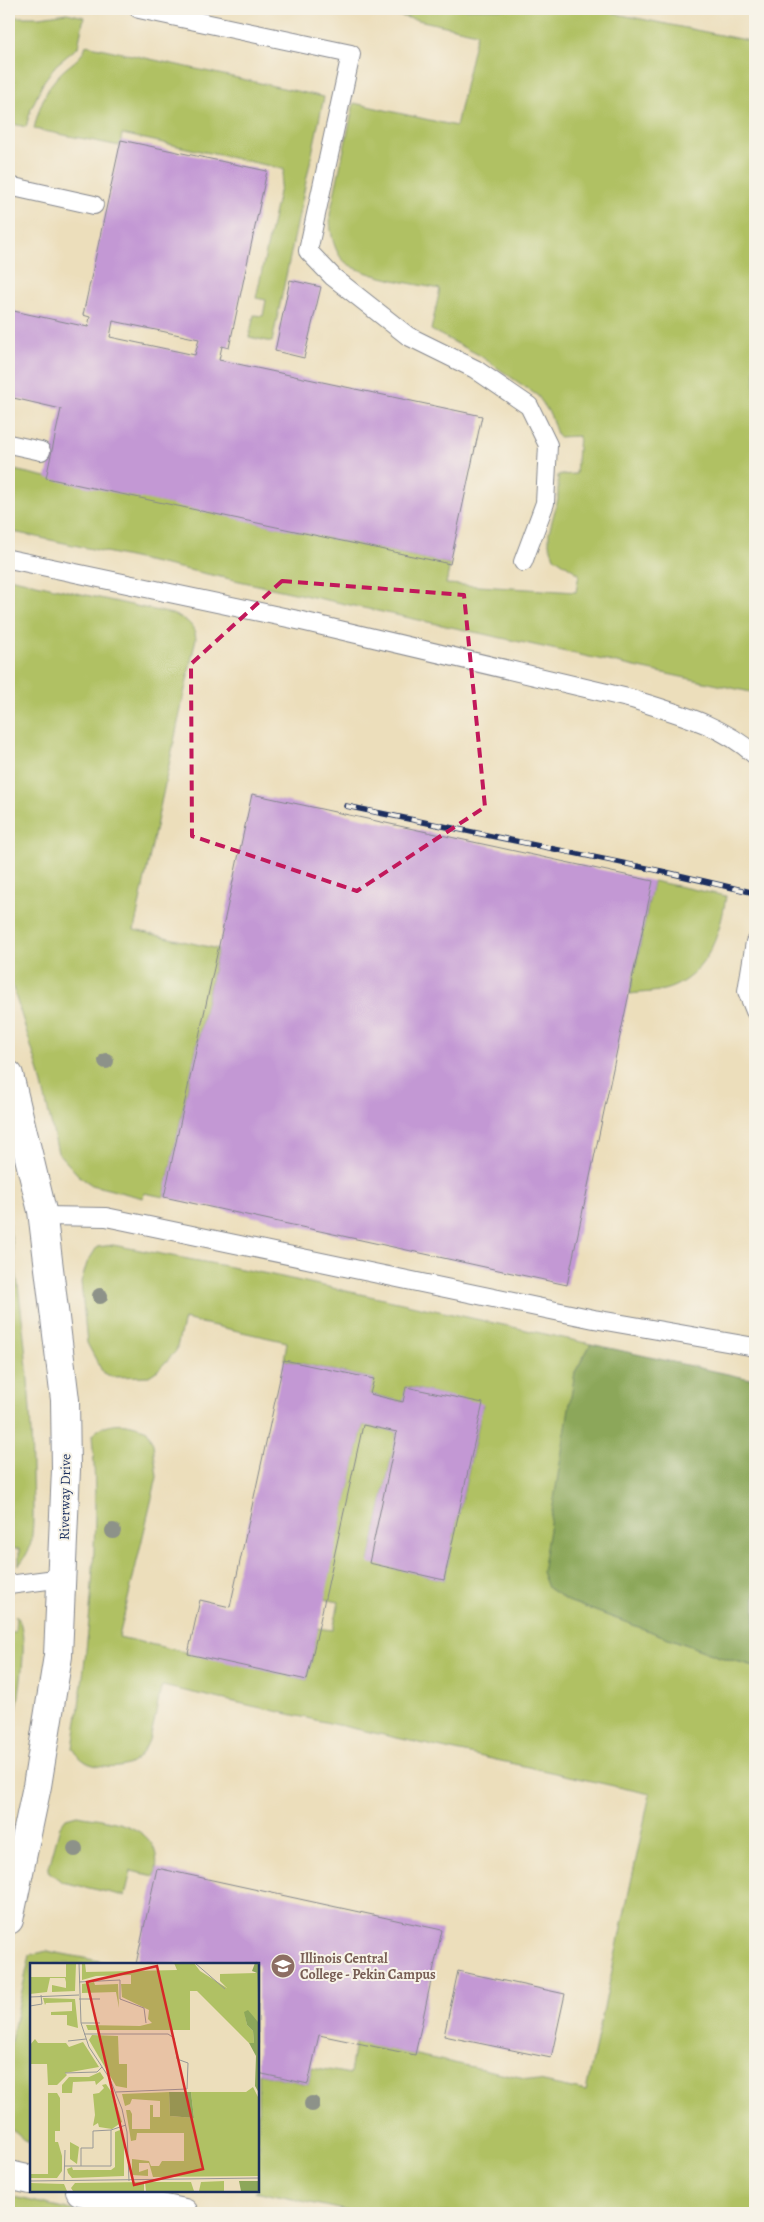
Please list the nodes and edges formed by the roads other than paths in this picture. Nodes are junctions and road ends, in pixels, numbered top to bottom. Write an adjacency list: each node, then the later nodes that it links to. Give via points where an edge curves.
1 (139, 9): 7 (lane, via 351,54 308,252 333,277 408,336 475,369 529,406 548,445 545,503)
2 (9, 186): 3 (lane)
3 (94, 205)
4 (9, 444): 5 (lane)
5 (41, 451)
6 (9, 559): 8 (lane, via 293,619 632,699 717,729)
7 (523, 562)
8 (755, 755)
9 (755, 942): 10 (lane, via 747,992)
10 (755, 1012)
11 (9, 1075): 12 (street, Riverway Drive)
12 (43, 1216): 13 (lane, via 106,1217 594,1319); 14 (street, Riverway Drive, via 65,1400)
13 (755, 1347)
14 (63, 1578): 15 (lane); 16 (street, Riverway Drive, via 58,1656 37,1786)
15 (9, 1585)
16 (9, 1920)
17 (9, 2175): 18 (street)
18 (30, 2180)
19 (85, 2192): 20 (street)
20 (184, 2213)

